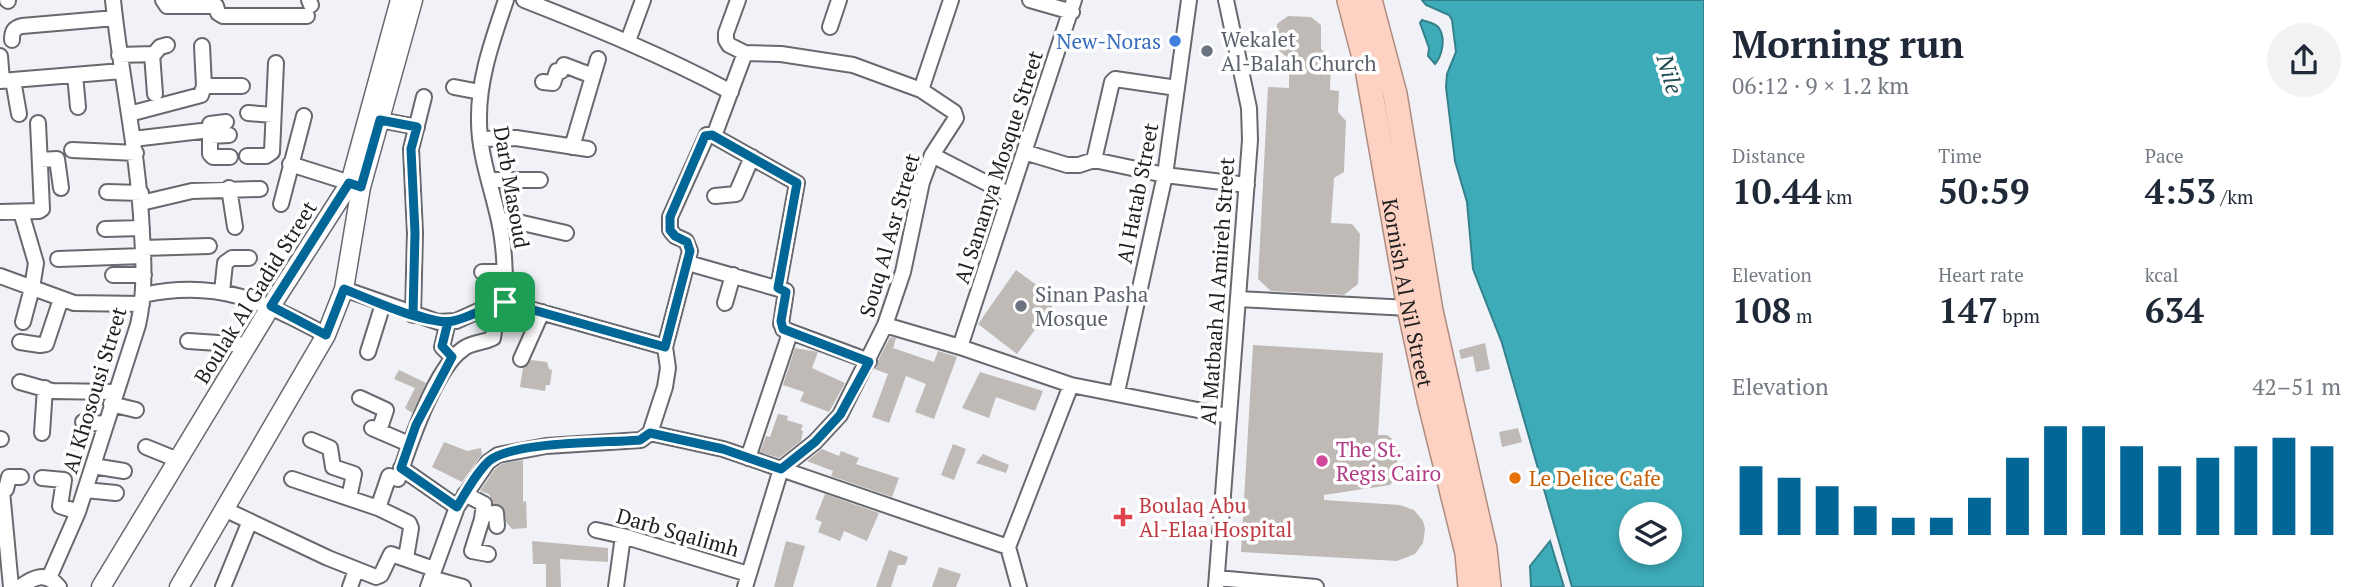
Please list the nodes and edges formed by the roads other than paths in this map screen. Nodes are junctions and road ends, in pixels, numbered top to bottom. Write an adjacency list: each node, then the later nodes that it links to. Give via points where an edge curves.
1 (113, 0): 18 (street, Al Khosousi Street)
2 (163, 0): 17 (street, via 167,6 216,6 223,16)
3 (400, 0): 74 (street, Boulak Al Gadid Street)
4 (413, 0): 50 (street, Boulak Al Gadid Street)
5 (506, 0): 40 (street, Darb Masoud)
6 (524, 0): 21 (street)
7 (643, 0): 21 (street)
8 (738, 0): 24 (street, via 726,40)
9 (839, 0): 19 (street)
10 (951, 0): 39 (street)
11 (1030, 0): 16 (street)
12 (1189, 0): 38 (street, Al Hatab Street)
13 (1226, 0): 75 (street, Al Matbaah Al Amireh Street, via 1249,108)
14 (1349, 0): 113 (highway, Kornish Al Nil Street, via 1367,69)
15 (1370, 0): 186 (highway, Kornish Al Nil Street, via 1395,94 1431,310 1485,549)
16 (1073, 6): 63 (street, Al Sananya Mosque Street)
17 (309, 7)
18 (115, 18): 20 (street, via 16,27); 26 (street, Al Khosousi Street)
19 (830, 27)
20 (12, 40)
21 (628, 41): 41 (street)
22 (167, 45): 25 (street)
23 (202, 46): 35 (street)
24 (745, 53): 39 (street, via 853,65); 41 (street)
25 (152, 54): 26 (street); 42 (street)
26 (120, 55): 30 (street, Al Khosousi Street)
27 (0, 56): 33 (street)
28 (598, 59): 32 (street)
29 (276, 63): 48 (street)
30 (122, 71): 31 (street); 47 (street, Al Khosousi Street)
31 (75, 75): 33 (street); 44 (street)
32 (593, 76): 34 (street, via 564,65 552,83); 60 (street)
33 (5, 81): 46 (street)
34 (543, 82)
35 (204, 86): 36 (street); 47 (street, via 197,98)
36 (242, 86)
37 (454, 87): 40 (street)
38 (1177, 88): 69 (street, via 1115,79); 71 (street, Al Hatab Street)
39 (921, 90): 64 (street, Souq Al Asr Street, via 954,112 955,120)
40 (480, 92): 58 (street, Darb Masoud)
41 (731, 92): 56 (street)
42 (155, 94)
43 (425, 97): 52 (street)
44 (78, 107)
45 (248, 113): 48 (street)
46 (19, 114)
47 (129, 114): 59 (street, Al Khosousi Street)
48 (273, 115): 55 (street)
49 (304, 116): 57 (street)
50 (380, 120): 52 (street); 74 (street, Boulak Al Gadid Street)
51 (38, 123): 68 (street)
52 (417, 127): 115 (street, via 411,149)
53 (227, 128): 54 (street, via 211,123)
54 (210, 133): 59 (street); 66 (street, via 211,155)
55 (273, 134): 57 (street); 65 (street, via 270,154)
56 (709, 136): 67 (street); 95 (street, via 670,217 675,236 689,245)
57 (297, 138): 70 (street)
58 (480, 139): 60 (street, via 516,138); 72 (street, Darb Masoud)
59 (134, 146): 62 (street); 82 (street, Al Khosousi Street)
60 (572, 148): 61 (street)
61 (588, 149)
62 (72, 150)
63 (1024, 152): 69 (street, via 1074,166); 80 (street, Al Sananya Mosque Street)
64 (932, 155): 80 (street); 118 (street, Souq Al Asr Street)
65 (247, 156)
66 (230, 157)
67 (752, 157): 81 (street, via 736,194); 103 (street, via 797,184)
68 (40, 160): 76 (street, via 57,159); 85 (street, via 42,209)
69 (1094, 160): 71 (street)
70 (290, 164): 74 (street); 83 (street)
71 (1165, 175): 75 (street); 133 (street, Al Hatab Street)
72 (489, 180): 73 (street); 86 (street, Darb Masoud)
73 (540, 180)
74 (355, 185): 104 (street); 112 (street, Boulak Al Gadid Street)
75 (1247, 185): 107 (street, Al Matbaah Al Amireh Street)
76 (61, 188)
77 (229, 188): 78 (street); 82 (street); 87 (street)
78 (260, 189)
79 (107, 192): 82 (street)
80 (1010, 195): 125 (street, Al Sananya Mosque Street)
81 (715, 196)
82 (141, 198): 88 (street, Al Khosousi Street)
83 (281, 204)
84 (0, 212): 85 (street)
85 (21, 212): 102 (street, via 36,263)
86 (499, 220): 90 (street); 97 (street, Darb Masoud)
87 (235, 227)
88 (142, 228): 89 (street); 92 (street, Al Khosousi Street)
89 (105, 229)
90 (566, 233)
91 (209, 246): 92 (street)
92 (143, 252): 94 (street); 99 (street, Al Khosousi Street)
93 (249, 258): 105 (street, via 225,263)
94 (58, 259)
95 (688, 263): 100 (street); 124 (street)
96 (482, 272): 97 (street)
97 (505, 272): 109 (street, Darb Masoud)
98 (113, 275): 99 (street)
99 (144, 275): 108 (street, Al Khosousi Street)
100 (733, 275): 103 (street); 110 (street)
101 (0, 276): 102 (street)
102 (32, 288): 106 (street); 116 (street)
103 (778, 288): 119 (street, via 786,292)
104 (344, 289): 111 (street); 120 (street)
105 (222, 292): 108 (street, via 183,290); 112 (street)
106 (61, 299): 108 (street, via 88,304); 122 (street, via 46,344)
107 (1238, 299): 113 (street); 137 (street, Al Matbaah Al Amireh Street)
108 (143, 300): 134 (street, Al Khosousi Street)
109 (502, 302): 114 (street); 117 (street); 127 (street, Darb Masoud, via 493,338 466,346)
110 (725, 303)
111 (383, 304): 115 (street); 126 (street)
112 (271, 306): 120 (street); 123 (street, Boulak Al Gadid Street)
113 (1409, 308): 185 (highway, Kornish Al Nil Street)
114 (542, 312): 124 (street); 128 (street)
115 (413, 314): 117 (street)
116 (23, 322)
117 (448, 322): 127 (street, via 442,346)
118 (885, 325): 125 (street); 129 (street, Souq Al Asr Street)
119 (783, 329): 129 (street); 145 (street, via 788,339)
120 (326, 335): 160 (street)
121 (188, 341): 123 (street)
122 (20, 342)
123 (248, 345): 146 (street, Boulak Al Gadid Street)
124 (665, 347): 141 (street, via 665,387)
125 (960, 347): 131 (street)
126 (368, 352)
127 (452, 357): 143 (street)
128 (521, 359)
129 (869, 362): 149 (street, Souq Al Asr Street, via 840,415)
130 (20, 382): 132 (street)
131 (1070, 385): 133 (street); 167 (street)
132 (45, 388): 134 (street); 140 (street)
133 (1117, 392): 137 (street)
134 (113, 398): 136 (street); 139 (street, Al Khosousi Street)
135 (360, 398): 143 (street, via 386,410 375,430)
136 (136, 410)
137 (1228, 416): 174 (street, Al Matbaah Al Amireh Street)
138 (83, 422): 139 (street)
139 (106, 424): 147 (street, Al Khosousi Street)
140 (42, 433)
141 (650, 433): 145 (street); 158 (street, via 640,440 546,446 498,455)
142 (311, 440): 157 (street, via 330,448 333,467 354,474)
143 (409, 444): 148 (street)
144 (146, 447): 146 (street)
145 (748, 458): 149 (street)
146 (178, 460): 177 (street, Boulak Al Gadid Street)
147 (93, 466): 150 (street); 154 (street, Al Khosousi Street)
148 (401, 468): 158 (street); 159 (street, via 398,479 389,477)
149 (781, 469): 167 (street); 172 (street)
150 (124, 471)
151 (21, 477): 155 (street, via 9,477)
152 (42, 478): 161 (street, via 64,480 60,506)
153 (292, 479): 157 (street)
154 (85, 490): 156 (street); 161 (street, Al Khosousi Street)
155 (1, 491): 175 (street)
156 (116, 493)
157 (349, 498): 159 (street)
158 (461, 500): 162 (street, via 484,503); 171 (street)
159 (378, 508): 169 (street, via 410,524)
160 (224, 509): 163 (street); 178 (street)
161 (78, 512): 173 (street, Al Khosousi Street)
162 (483, 514): 164 (street, via 496,513); 168 (street, via 471,551)
163 (250, 521): 170 (street); 179 (street)
164 (497, 526)
165 (596, 530): 166 (street, Darb Sqalimh)
166 (623, 536): 172 (street, Darb Sqalimh); 182 (street)
167 (1008, 547): 183 (street)
168 (488, 554)
169 (405, 558): 170 (street, via 389,555 378,577); 171 (street)
170 (356, 570): 180 (street)
171 (431, 578): 181 (street)
172 (746, 580)
173 (54, 582): 176 (street, via 40,576)
174 (1217, 582): 184 (street)
175 (11, 587)
176 (20, 587)
177 (101, 587)
178 (178, 587)
179 (223, 587)
180 (350, 587)
181 (462, 587)
182 (616, 587)
183 (1019, 587)
184 (1316, 587)
185 (1470, 587)
186 (1489, 587)

